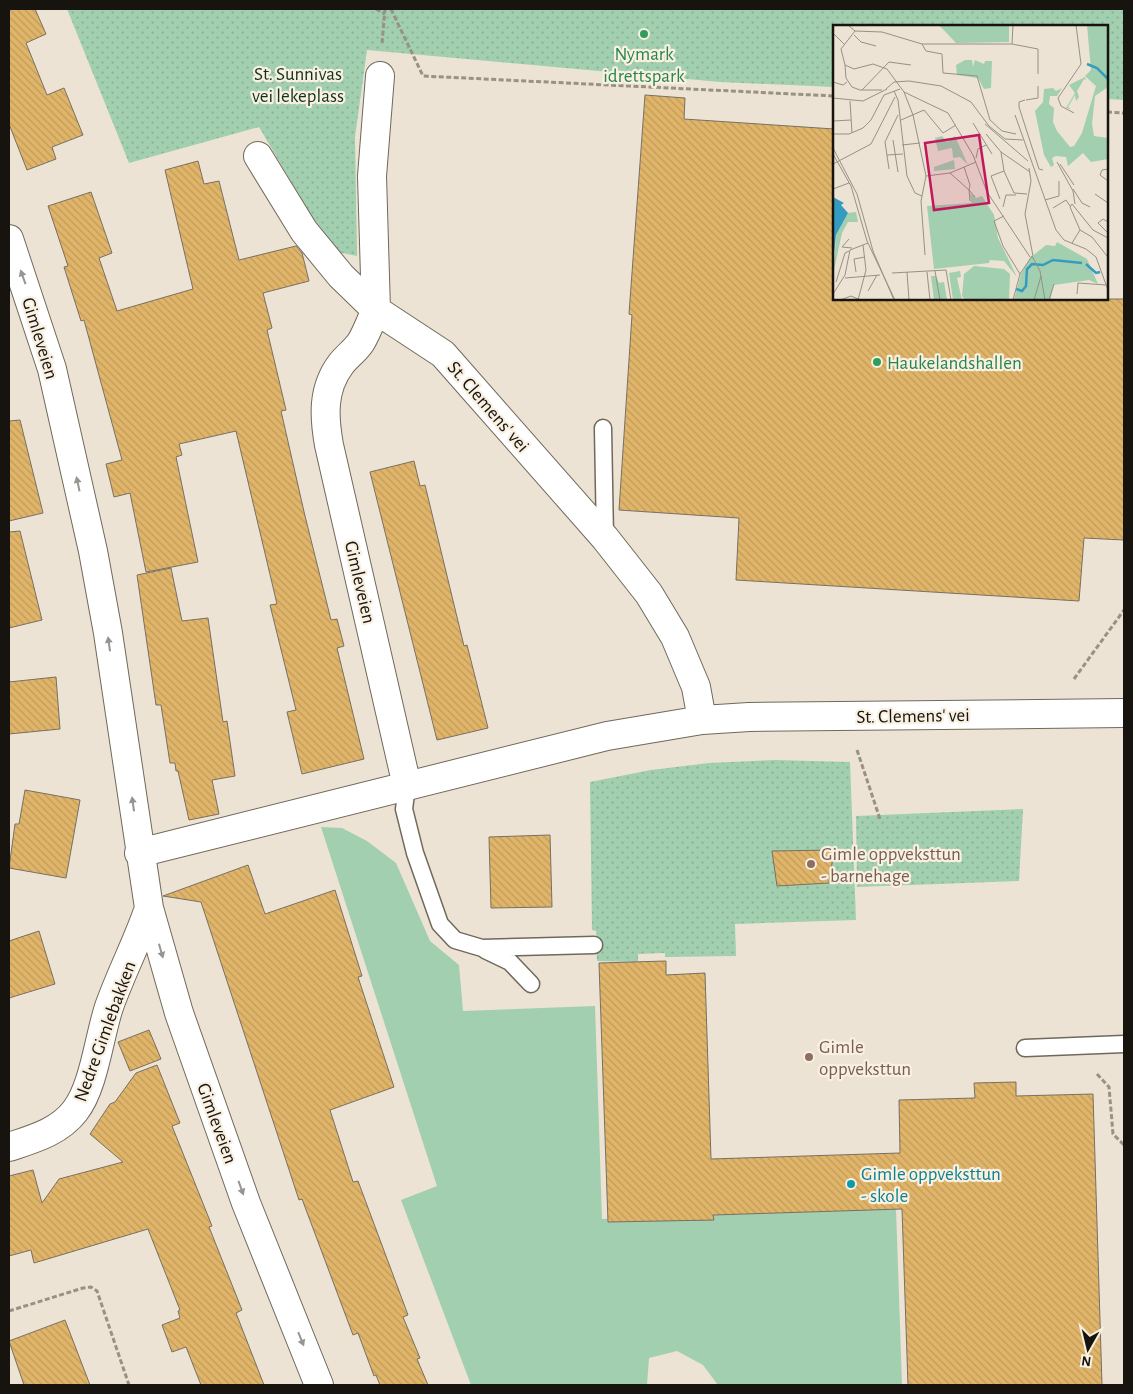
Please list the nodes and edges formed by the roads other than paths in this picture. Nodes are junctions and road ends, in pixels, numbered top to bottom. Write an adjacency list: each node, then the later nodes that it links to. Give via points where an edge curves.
1 (380, 76): 4 (street, via 372,176)
2 (258, 156): 4 (street, via 304,231 341,276)
3 (9, 239): 10 (street, Gimleveien, one-way to 3, via 93,550 52,369)
4 (376, 310): 6 (street, St. Clemens' vei, via 443,354); 9 (street, Gimleveien, via 360,344 332,379 325,399 325,419)
5 (603, 428): 6 (lane)
6 (605, 538): 8 (street, St. Clemens' vei, via 649,594 675,637 696,687)
7 (1124, 713): 8 (street, St. Clemens' vei)
8 (702, 720): 9 (street, St. Clemens' vei, via 607,736)
9 (407, 786): 10 (street); 13 (lane, via 404,809 415,853 440,924 455,940)
10 (139, 853): 11 (street, Gimleveien)
11 (149, 908): 17 (street, Nedre Gimlebakken, via 109,1006 89,1081 75,1111 62,1125); 18 (street, Gimleveien, one-way to 18, via 178,1013 246,1203)
12 (594, 945): 13 (lane)
13 (482, 948): 14 (lane, via 510,962)
14 (531, 984)
15 (1124, 1044): 16 (lane)
16 (1025, 1048)
17 (9, 1147)
18 (319, 1385)

